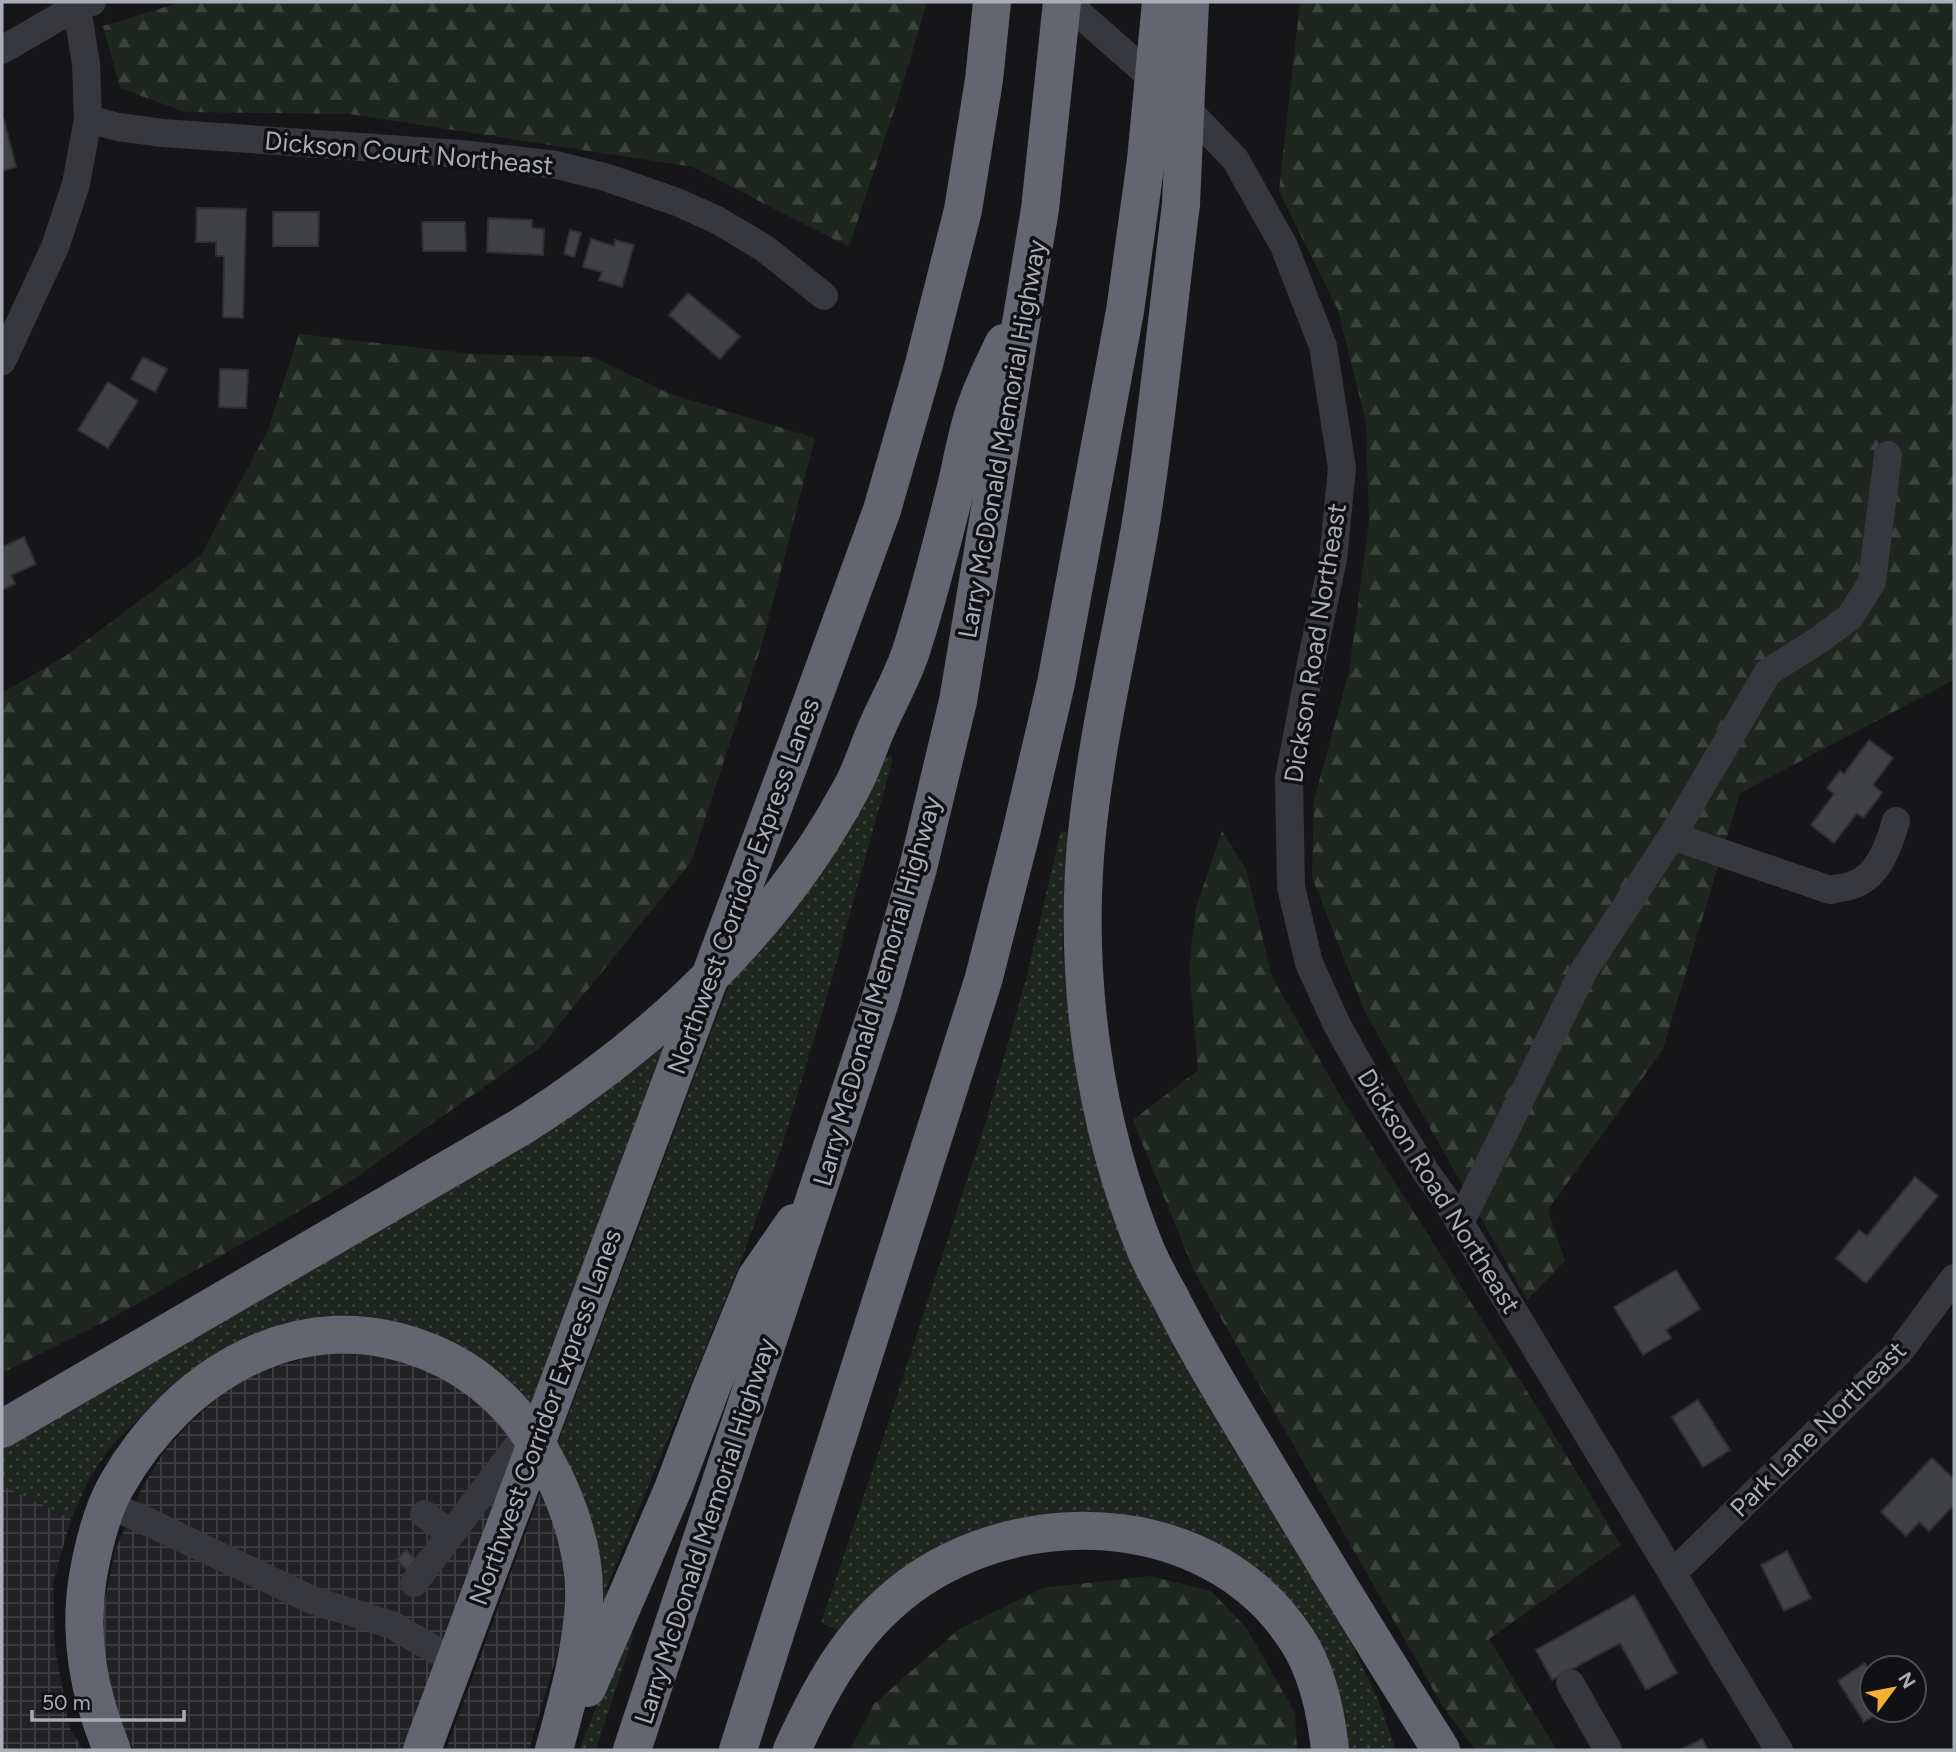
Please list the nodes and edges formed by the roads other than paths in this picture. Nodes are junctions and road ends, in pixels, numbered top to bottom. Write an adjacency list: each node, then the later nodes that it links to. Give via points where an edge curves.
1 (1064, 2): 9 (highway, Larry McDonald Memorial Highway); 15 (street, Dickson Road Northeast, via 1183,105 1235,159 1284,246 1323,346 1342,468 1333,559 1289,778 1291,887 1309,962 1336,1025)
2 (1161, 2): 32 (highway, bridge, via 1125,311 1061,656 1021,833 983,981)
3 (1190, 2): 24 (highway, bridge, via 1181,204 1142,514 1088,829 1082,929 1085,989 1093,1060 1108,1128 1148,1255 1213,1376)
4 (81, 3): 6 (street); 7 (street)
5 (992, 4): 28 (highway, Northwest Corridor Express Lanes, bridge, via 962,210 925,364 882,510)
6 (2, 50)
7 (88, 119): 8 (street, Dickson Court Northeast, via 163,133 556,165 605,177 717,220 764,248); 10 (street, via 76,184 55,247)
8 (824, 296)
9 (1026, 296): 14 (highway, Larry McDonald Memorial Highway, via 952,727 915,881); 17 (highway, via 976,403 911,654 847,795 776,903 745,940 667,1019 571,1095)
10 (2, 361)
11 (1888, 455): 13 (street, via 1872,582 1850,617 1768,672)
12 (1896, 821): 13 (street, via 1888,847 1870,875 1854,885 1830,890)
13 (1672, 836): 15 (street, via 1583,972)
14 (819, 1187): 30 (highway, via 757,1278); 31 (highway, Larry McDonald Memorial Highway)
15 (1460, 1223): 22 (street, Dickson Road Northeast)
16 (1954, 1278): 22 (street, Park Lane Northeast, via 1900,1351)
17 (2, 1429)
18 (528, 1432): 19 (highway, via 481,1381 451,1361 409,1343 360,1335 291,1341 229,1366 173,1410 140,1448); 21 (street); 29 (highway, via 559,1484 582,1564 580,1641)
19 (108, 1505): 25 (street, via 312,1600 392,1625); 27 (highway, via 88,1577 85,1616 86,1663)
20 (424, 1514): 21 (street)
21 (451, 1534): 23 (street)
22 (1673, 1573): 38 (street, Dickson Road Northeast)
23 (414, 1583)
24 (1365, 1631): 35 (highway); 36 (highway)
25 (435, 1650)
26 (1570, 1684): 37 (street)
27 (112, 1750)
28 (422, 1750)
29 (554, 1750)
30 (562, 1750)
31 (632, 1750)
32 (738, 1750)
33 (792, 1750): 34 (highway, via 828,1677 851,1643 895,1597 947,1563 984,1546 1074,1530 1164,1541 1205,1556 1242,1579 1272,1606 1298,1640 1317,1679)
34 (1330, 1750)
35 (1408, 1750)
36 (1441, 1750)
37 (1608, 1750)
38 (1779, 1750)

